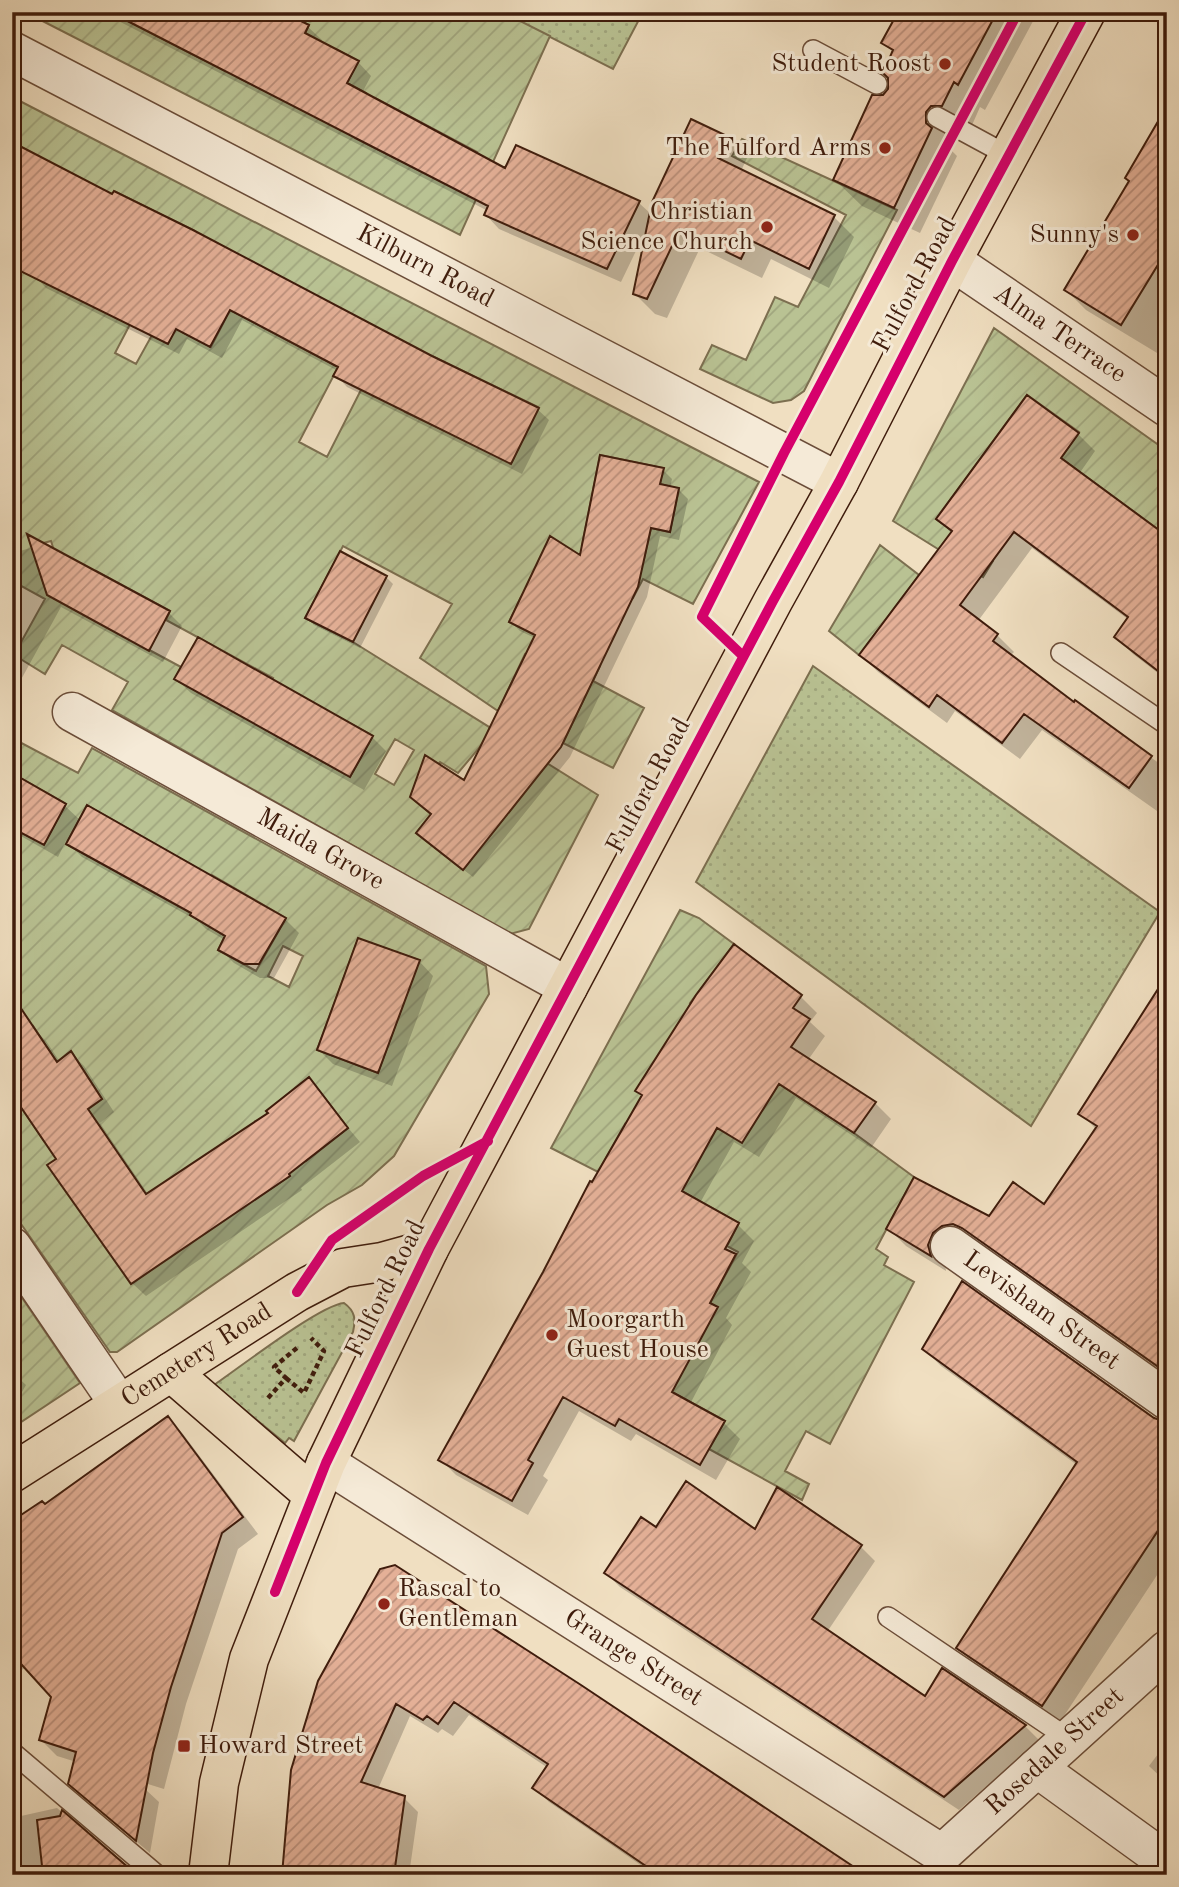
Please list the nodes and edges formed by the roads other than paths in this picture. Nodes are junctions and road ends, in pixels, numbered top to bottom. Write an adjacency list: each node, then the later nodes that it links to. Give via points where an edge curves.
1 (1086, 12): 6 (main road, Fulford Road)
2 (813, 50): 4 (lane)
3 (12, 51): 9 (street, Kilburn Road)
4 (877, 84)
5 (937, 117): 6 (lane)
6 (1009, 156): 7 (main road, Fulford Road)
7 (952, 261): 8 (street, Alma Terrace); 9 (main road, Fulford Road)
8 (1167, 407)
9 (839, 482): 13 (main road, Fulford Road)
10 (1061, 653): 12 (lane)
11 (72, 712): 13 (street, Maida Grove)
12 (1167, 725)
13 (568, 987): 16 (main road, Fulford Road)
14 (950, 1246): 18 (street, Levisham Street)
15 (12, 1247): 19 (street)
16 (429, 1249): 17 (main road, Cemetery Road, via 343,1268); 21 (main road, Fulford Road)
17 (171, 1372): 19 (main road, Cemetery Road); 21 (main road)
18 (1167, 1400)
19 (119, 1404): 20 (main road, Cemetery Road)
20 (15, 1468)
21 (319, 1478): 27 (street, Grange Street); 30 (main road, Fulford Road, via 249,1659 219,1783)
22 (888, 1616): 24 (lane)
23 (1167, 1650): 24 (street, Rosedale Street)
24 (1069, 1739): 26 (street, Rosedale Street)
25 (12, 1752): 29 (lane)
26 (1037, 1768): 27 (street, Rosedale Street); 28 (street)
27 (942, 1854)
28 (1167, 1862)
29 (157, 1875)
30 (208, 1875)

